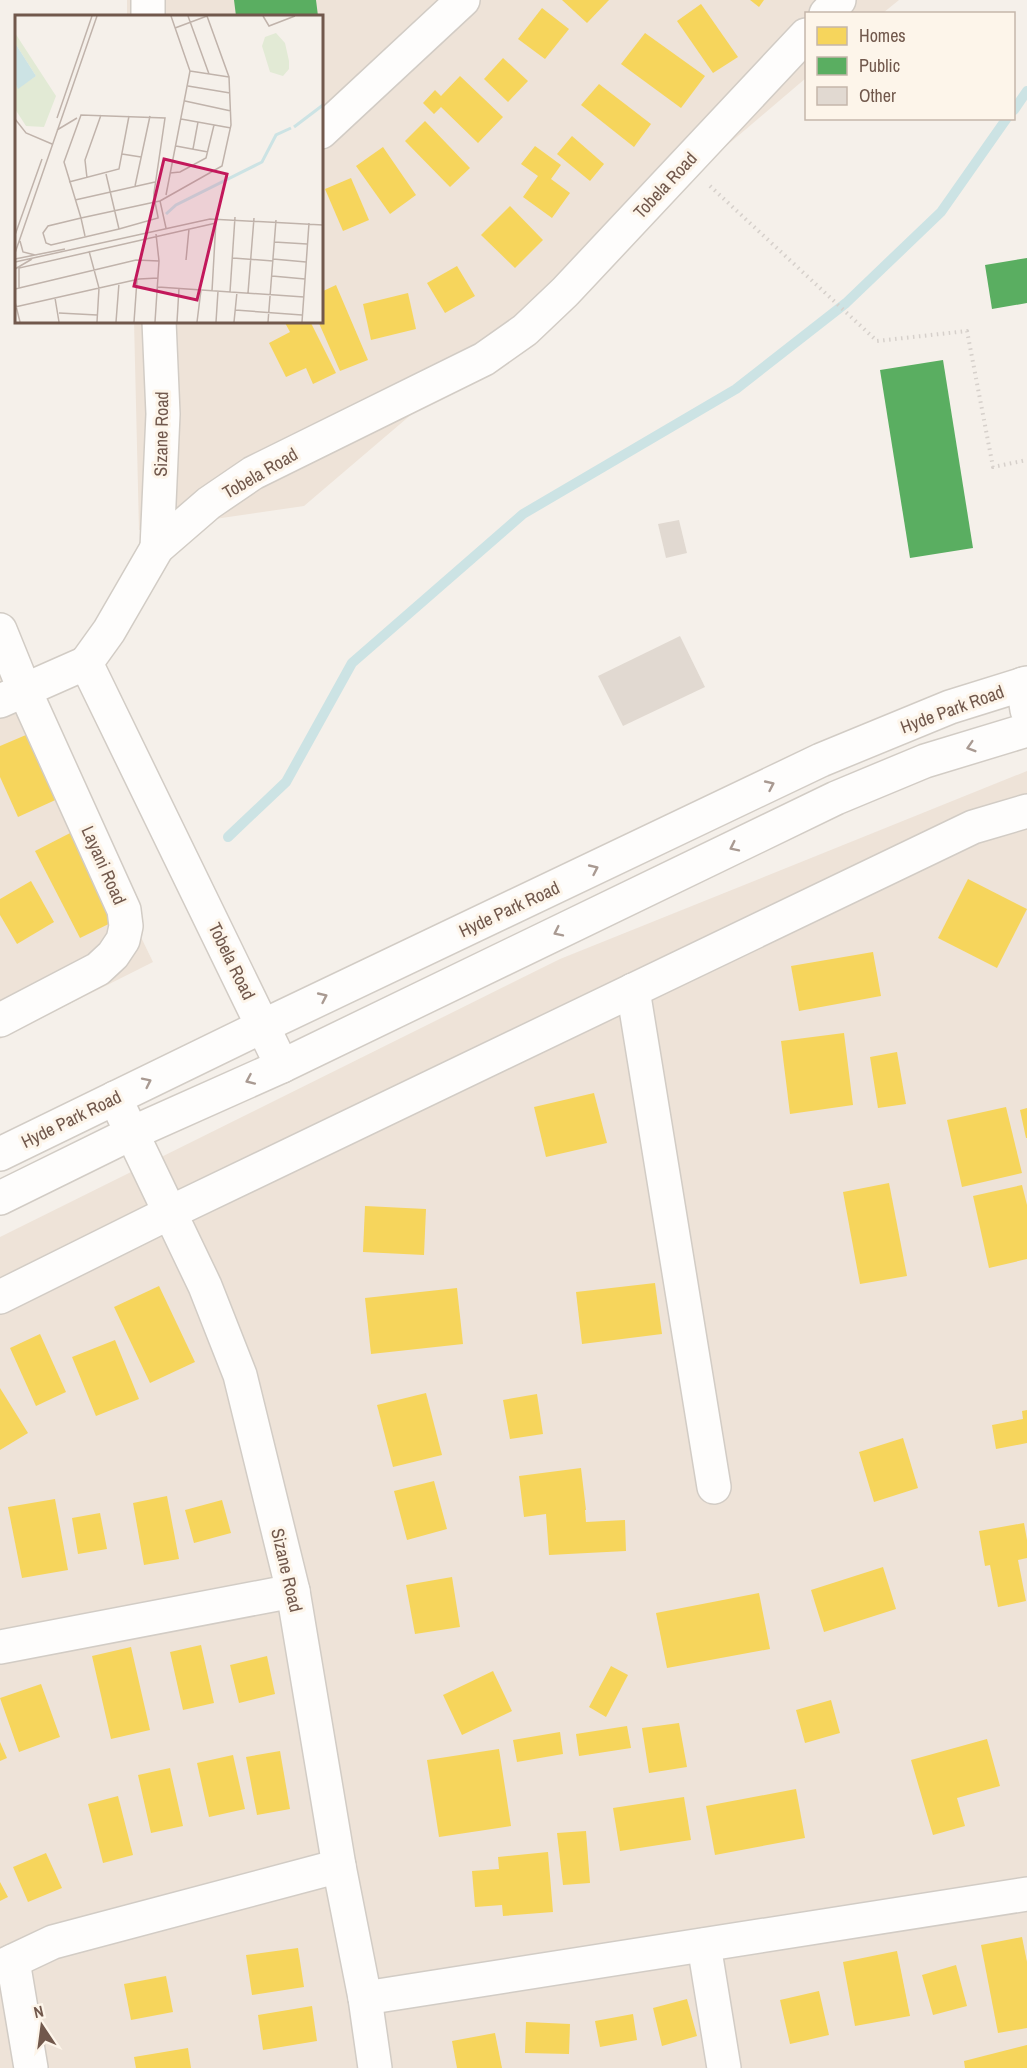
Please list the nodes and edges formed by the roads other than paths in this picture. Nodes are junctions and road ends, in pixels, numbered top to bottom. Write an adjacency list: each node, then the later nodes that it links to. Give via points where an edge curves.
1 (463, 0): 5 (street)
2 (839, 0): 3 (street)
3 (828, 12)
4 (805, 37): 7 (street, Tobela Road, via 525,330 484,359 253,473 209,503)
5 (322, 131)
6 (159, 322): 7 (street, Sizane Road, via 163,414)
7 (157, 548): 9 (street, Tobela Road)
8 (0, 630): 11 (street, Layani Road)
9 (86, 663): 11 (street); 16 (street, Tobela Road)
10 (1026, 692): 16 (street, Hyde Park Road, one-way to 10, via 821,760 950,707)
11 (12, 695): 15 (street, Layani Road, via 124,910 126,926 123,940 98,969)
12 (1027, 730): 17 (street, one-way to 17, via 925,761 836,798)
13 (1027, 811): 14 (street, via 973,827)
14 (633, 990): 22 (street); 24 (street)
15 (0, 1020)
16 (264, 1026): 17 (street, Tobela Road); 18 (street, Hyde Park Road, one-way to 16)
17 (282, 1066): 19 (street, one-way to 19)
18 (115, 1098): 19 (street, Sizane Road); 20 (street, Hyde Park Road)
19 (132, 1133): 21 (street); 22 (street, Sizane Road)
20 (0, 1154)
21 (0, 1198)
22 (169, 1213): 23 (street); 25 (street, Sizane Road, via 205,1286 240,1375)
23 (0, 1297)
24 (714, 1487)
25 (293, 1591): 26 (street); 27 (street, Sizane Road)
26 (0, 1647)
27 (339, 1866): 30 (street, via 53,1942); 31 (street, Sizane Road)
28 (1027, 1894): 29 (street)
29 (704, 1945): 31 (street); 34 (street)
30 (7, 1964): 32 (street)
31 (365, 1998): 33 (street, Sizane Road)
32 (31, 2068)
33 (375, 2068)
34 (724, 2068)

